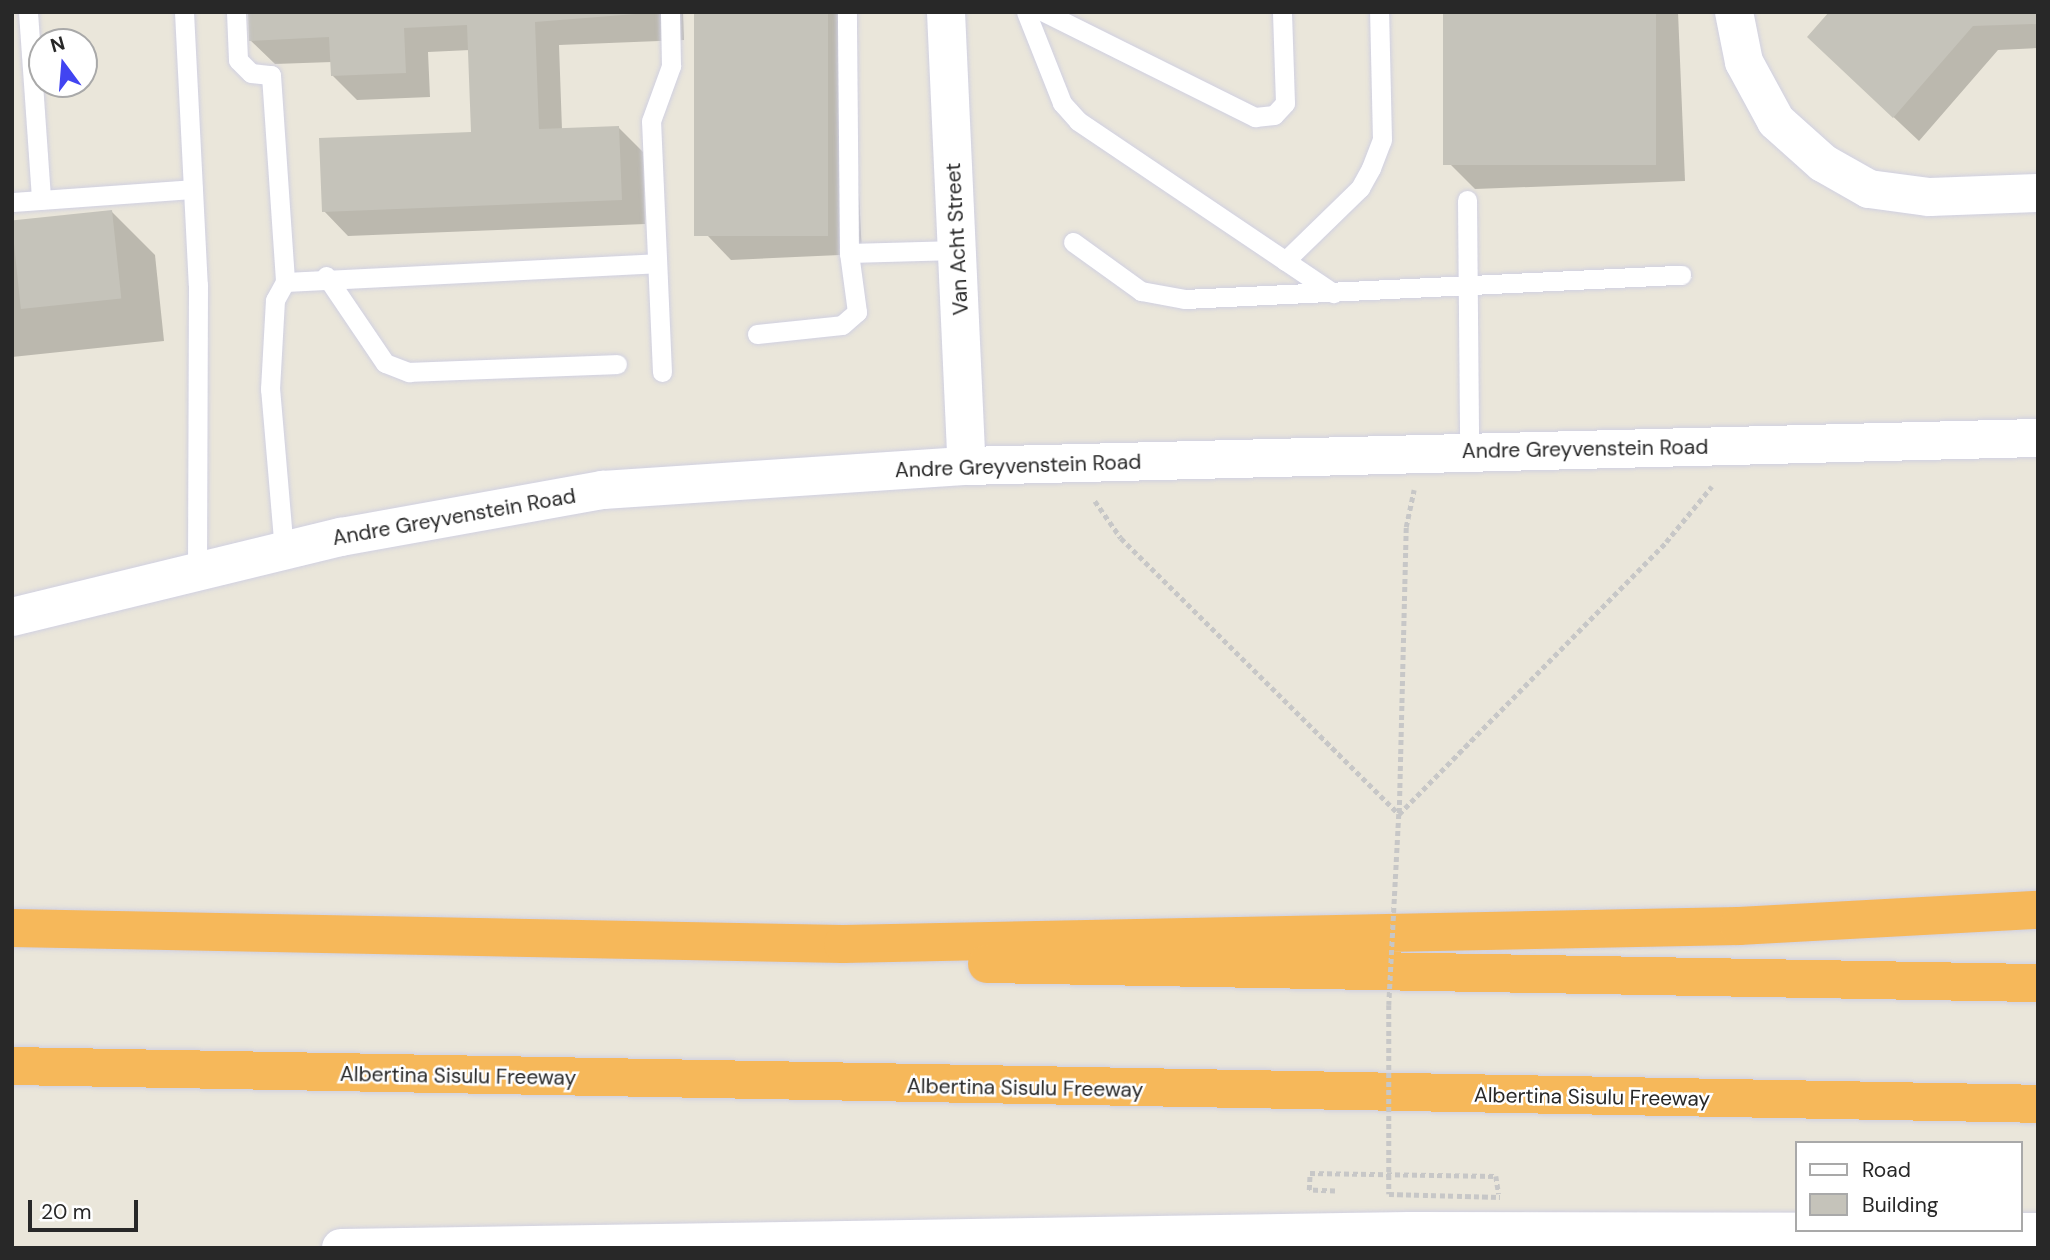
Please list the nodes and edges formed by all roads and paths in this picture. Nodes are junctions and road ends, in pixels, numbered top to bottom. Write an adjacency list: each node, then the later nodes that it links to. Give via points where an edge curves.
1 (28, 12): 14 (lane)
2 (184, 12): 12 (lane)
3 (236, 12): 24 (lane, via 238,60 251,73 271,75)
4 (670, 12): 21 (lane, via 671,66 651,121)
5 (847, 12): 19 (lane)
6 (946, 12): 18 (main road, Van Acht Street)
7 (1026, 12): 20 (lane, via 1062,103 1078,121)
8 (1044, 12): 9 (lane, via 1255,117 1275,115 1285,103)
9 (1282, 12)
10 (1379, 12): 20 (lane, via 1382,140 1360,188)
11 (1734, 12): 13 (main road, via 1744,62 1776,121 1823,163 1869,190 1929,197)
12 (193, 189): 14 (lane); 37 (lane)
13 (2038, 193)
14 (41, 200): 16 (lane)
15 (1467, 200): 25 (lane)
16 (12, 202)
17 (1073, 242): 26 (lane, via 1141,291 1159,296)
18 (957, 250): 19 (lane); 35 (main road, Van Acht Street)
19 (849, 253): 27 (lane, via 853,321)
20 (1285, 261): 26 (lane)
21 (657, 263): 23 (lane); 29 (lane)
22 (1681, 275): 25 (lane)
23 (326, 276): 24 (lane); 28 (lane, via 385,363 409,372)
24 (285, 282): 36 (lane, via 275,300 270,389)
25 (1466, 286): 26 (lane); 32 (lane)
26 (1333, 293)
27 (757, 334)
28 (617, 364)
29 (662, 372)
30 (2038, 438): 31 (main road, Andre Greyvenstein Road)
31 (1746, 445): 32 (main road, Andre Greyvenstein Road); 39 (path, via 1666,542)
32 (1469, 450): 33 (main road, Andre Greyvenstein Road)
33 (1420, 454): 34 (main road, Andre Greyvenstein Road); 39 (path, via 1406,527)
34 (1070, 464): 35 (main road, Andre Greyvenstein Road); 39 (path, via 1122,538)
35 (967, 466): 36 (main road, Andre Greyvenstein Road, via 603,490)
36 (284, 551): 37 (main road, Andre Greyvenstein Road)
37 (197, 572): 38 (main road, Andre Greyvenstein Road)
38 (12, 617)
39 (1399, 814): 46 (path, bridge, via 1389,1005 1389,1194 1500,1196 1496,1176 1310,1173 1309,1190)
40 (2038, 910): 42 (highway, via 1739,926)
41 (12, 928): 42 (highway)
42 (844, 944): 43 (highway, via 912,960 1056,968)
43 (2038, 984)
44 (12, 1066): 45 (highway, Albertina Sisulu Freeway)
45 (2038, 1104)
46 (1347, 1191)
47 (1385, 1193): 48 (path, via 1410,1194)
48 (1410, 1230): 50 (main road); 52 (main road)
49 (2038, 1232): 51 (main road)
50 (1583, 1240): 51 (main road)
51 (1638, 1241)
52 (341, 1248)

